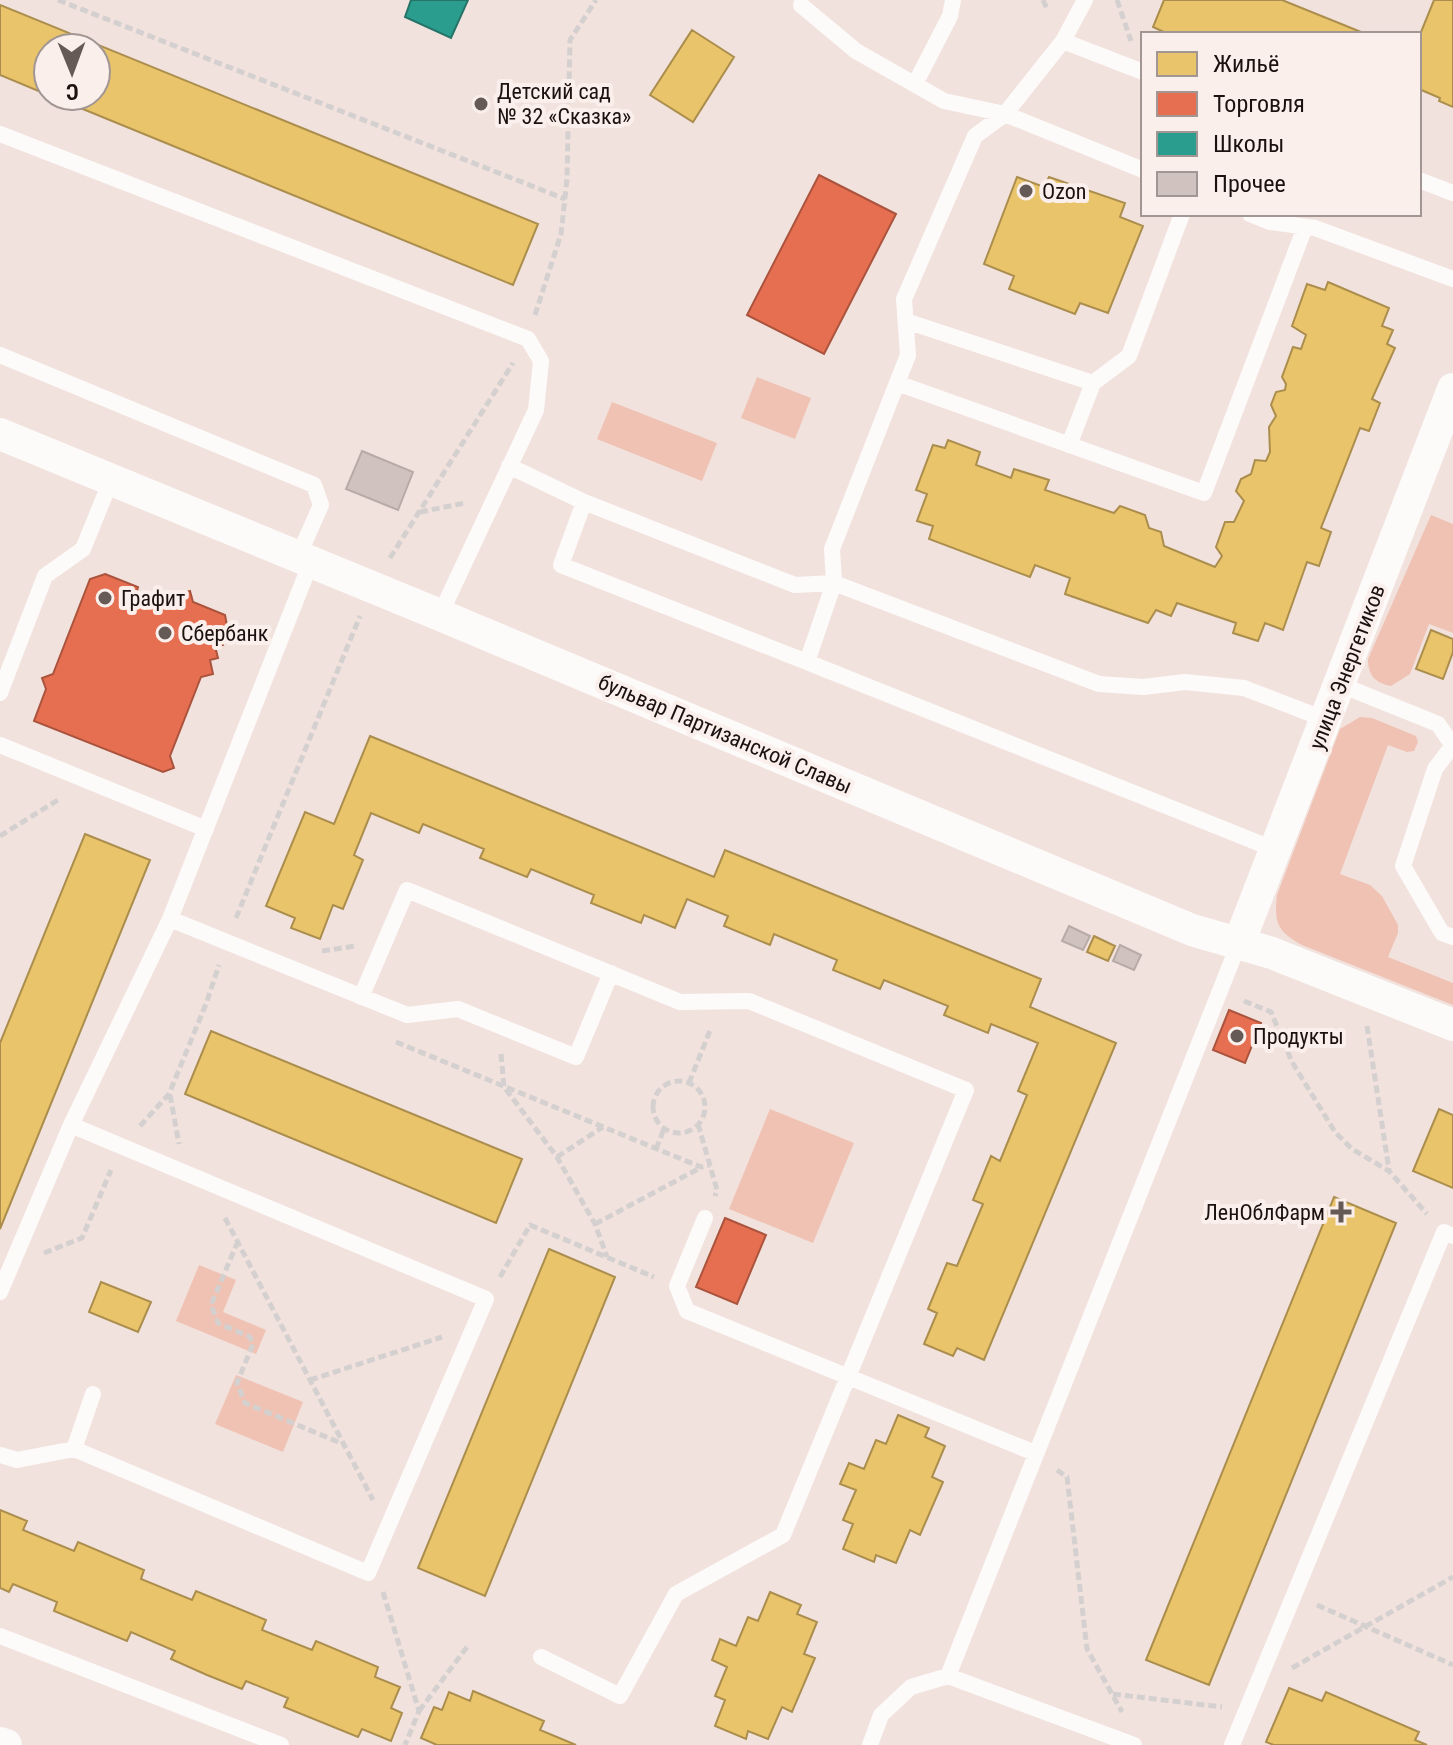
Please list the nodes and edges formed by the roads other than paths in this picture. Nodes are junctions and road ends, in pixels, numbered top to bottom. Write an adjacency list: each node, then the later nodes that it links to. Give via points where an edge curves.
1 (953, 0): 6 (lane)
2 (1085, 0): 4 (lane)
3 (801, 5): 6 (lane, via 856,51)
4 (1063, 41): 5 (lane); 7 (lane)
5 (1141, 71)
6 (915, 84): 7 (lane, via 944,101)
7 (1005, 114): 9 (lane); 16 (lane, via 975,136 904,299)
8 (0, 134): 23 (lane, via 528,339 541,361 536,410)
9 (1141, 169)
10 (1421, 181): 11 (lane)
11 (1453, 193)
12 (1181, 216): 19 (lane, via 1129,356)
13 (1255, 216): 14 (lane)
14 (1305, 227): 15 (lane); 22 (lane, via 1204,493)
15 (1453, 279)
16 (906, 321): 18 (lane, via 908,355); 19 (lane)
17 (0, 355): 26 (lane, via 314,485 321,505)
18 (897, 383): 22 (lane); 27 (lane, via 832,549)
19 (1093, 383): 22 (lane)
20 (1451, 403): 30 (street, улица Энергетиков)
21 (0, 434): 24 (street, бульвар Партизанской Славы)
22 (1069, 445)
23 (509, 466): 25 (lane); 28 (lane)
24 (111, 480): 26 (street, бульвар Партизанской Славы); 31 (lane, via 83,549 45,576)
25 (584, 502): 27 (lane, via 795,585); 29 (lane, via 561,565)
26 (305, 560): 28 (street, бульвар Партизанской Славы); 35 (lane)
27 (834, 583): 29 (lane); 32 (lane, via 1099,684 1143,687 1185,682 1244,688)
28 (440, 615): 39 (street, бульвар Партизанской Славы, via 1192,930)
29 (807, 662): 36 (lane)
30 (1341, 685): 32 (street, улица Энергетиков); 34 (lane, via 1438,724)
31 (0, 693)
32 (1327, 720): 36 (street, улица Энергетиков)
33 (0, 745): 35 (lane)
34 (1453, 746): 38 (lane, via 1435,769 1403,866 1442,933)
35 (206, 829): 37 (lane)
36 (1276, 850): 39 (street, улица Энергетиков)
37 (170, 919): 41 (lane); 43 (lane)
38 (1453, 937)
39 (1239, 943): 42 (street, бульвар Партизанской Славы); 50 (lane)
40 (611, 973): 41 (lane, via 576,1057 458,1009 407,1015); 41 (lane, via 407,890); 47 (lane, via 680,1002 749,1001 966,1090)
41 (361, 997)
42 (1453, 1025)
43 (71, 1125): 46 (lane); 49 (lane, via 486,1299 368,1573)
44 (705, 1218): 47 (lane, via 677,1286 687,1311)
45 (1448, 1234): 60 (lane)
46 (0, 1292)
47 (848, 1378): 50 (lane); 53 (lane, via 783,1535 676,1594 620,1696)
48 (93, 1394): 49 (lane)
49 (74, 1449): 51 (lane, via 17,1460)
50 (1035, 1453): 54 (lane)
51 (0, 1455)
52 (0, 1636): 57 (lane)
53 (541, 1657)
54 (948, 1676): 58 (lane, via 911,1687 881,1715); 59 (lane)
55 (0, 1743): 56 (street)
56 (6, 1745)
57 (281, 1745)
58 (870, 1745)
59 (1134, 1745)
60 (1232, 1745)

